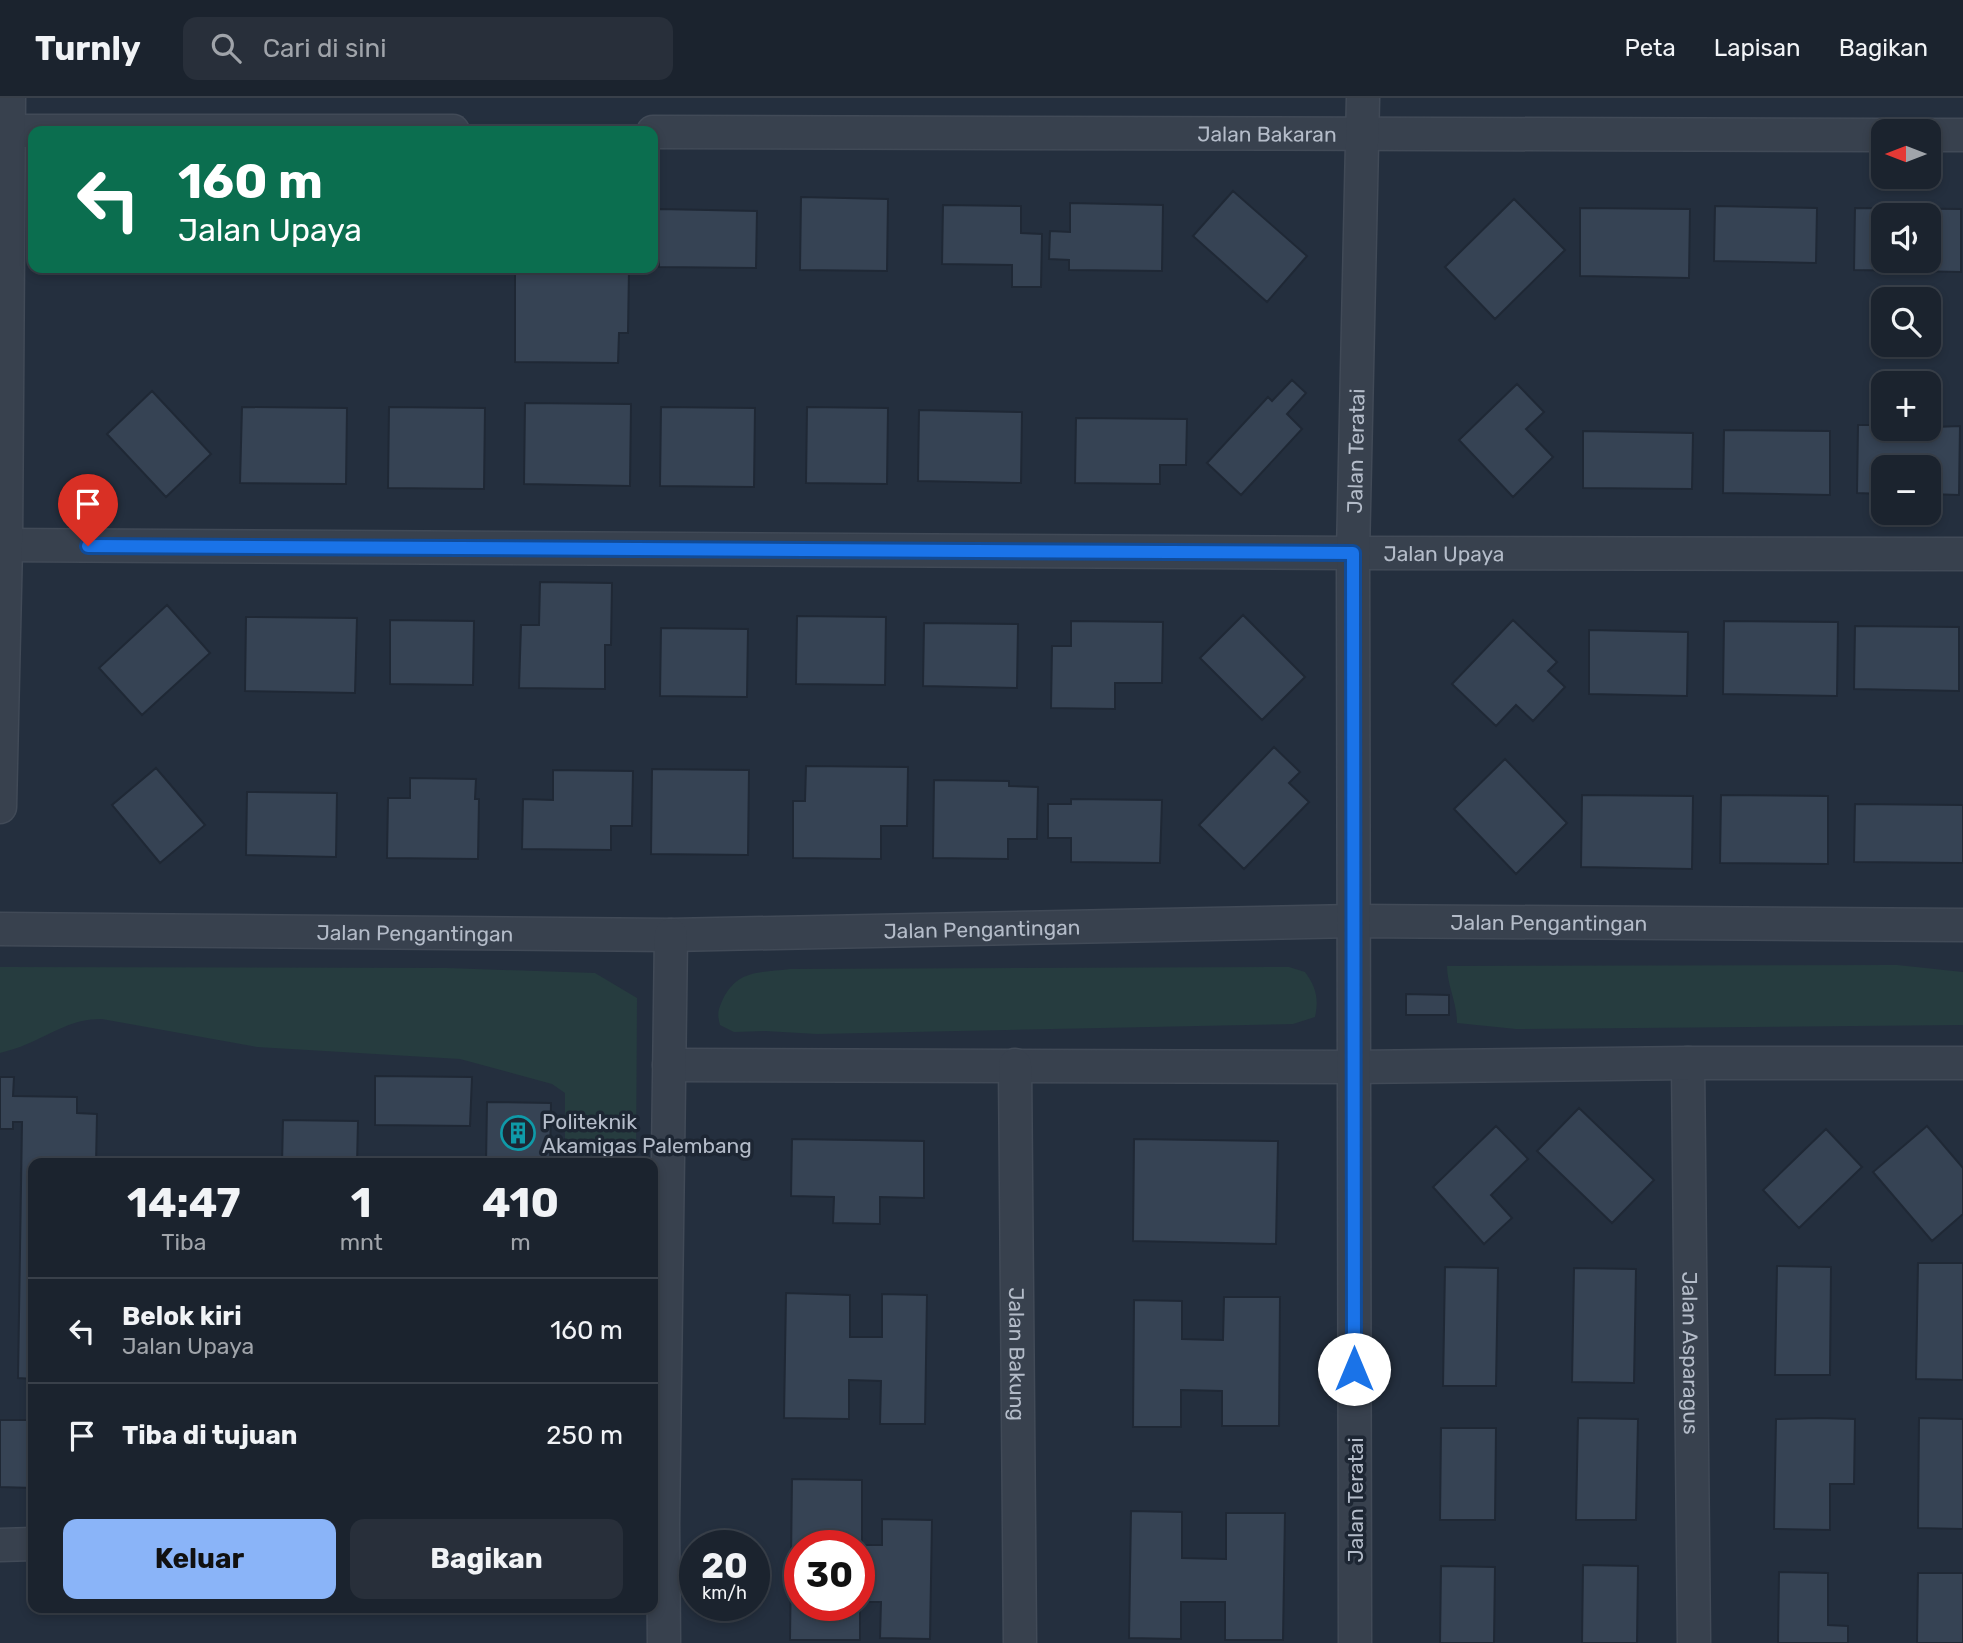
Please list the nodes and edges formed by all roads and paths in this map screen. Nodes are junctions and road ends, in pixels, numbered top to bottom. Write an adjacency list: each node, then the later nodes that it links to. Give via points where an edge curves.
1 (9, 98): 3 (street)
2 (1363, 98): 6 (street, Jalan Teratai)
3 (5, 131): 4 (street); 10 (street)
4 (28, 131)
5 (658, 132): 6 (street, Jalan Bakaran)
6 (1363, 133): 7 (street, Jalan Bakaran); 11 (street, Jalan Teratai)
7 (1871, 135)
8 (1941, 135): 9 (street)
9 (1963, 135)
10 (3, 545): 11 (street, Jalan Upaya); 13 (street)
11 (1353, 553): 12 (street, Jalan Upaya); 14 (street, Jalan Teratai)
12 (1963, 554)
13 (0, 807)
14 (1354, 920): 15 (street, Jalan Pengantingan); 17 (street, Jalan Pengantingan); 22 (street, Jalan Teratai)
15 (1963, 925)
16 (0, 929): 17 (street, Jalan Pengantingan)
17 (670, 935): 20 (street)
18 (1688, 1063): 19 (street); 22 (street); 29 (street, Jalan Asparagus)
19 (1963, 1063)
20 (669, 1065): 21 (street); 23 (street)
21 (1015, 1065): 22 (street); 27 (street, Jalan Bakung)
22 (1353, 1067): 28 (street, Jalan Teratai)
23 (658, 1524): 26 (street)
24 (28, 1544): 25 (street)
25 (0, 1545)
26 (664, 1643)
27 (1020, 1643)
28 (1355, 1643)
29 (1694, 1643)

